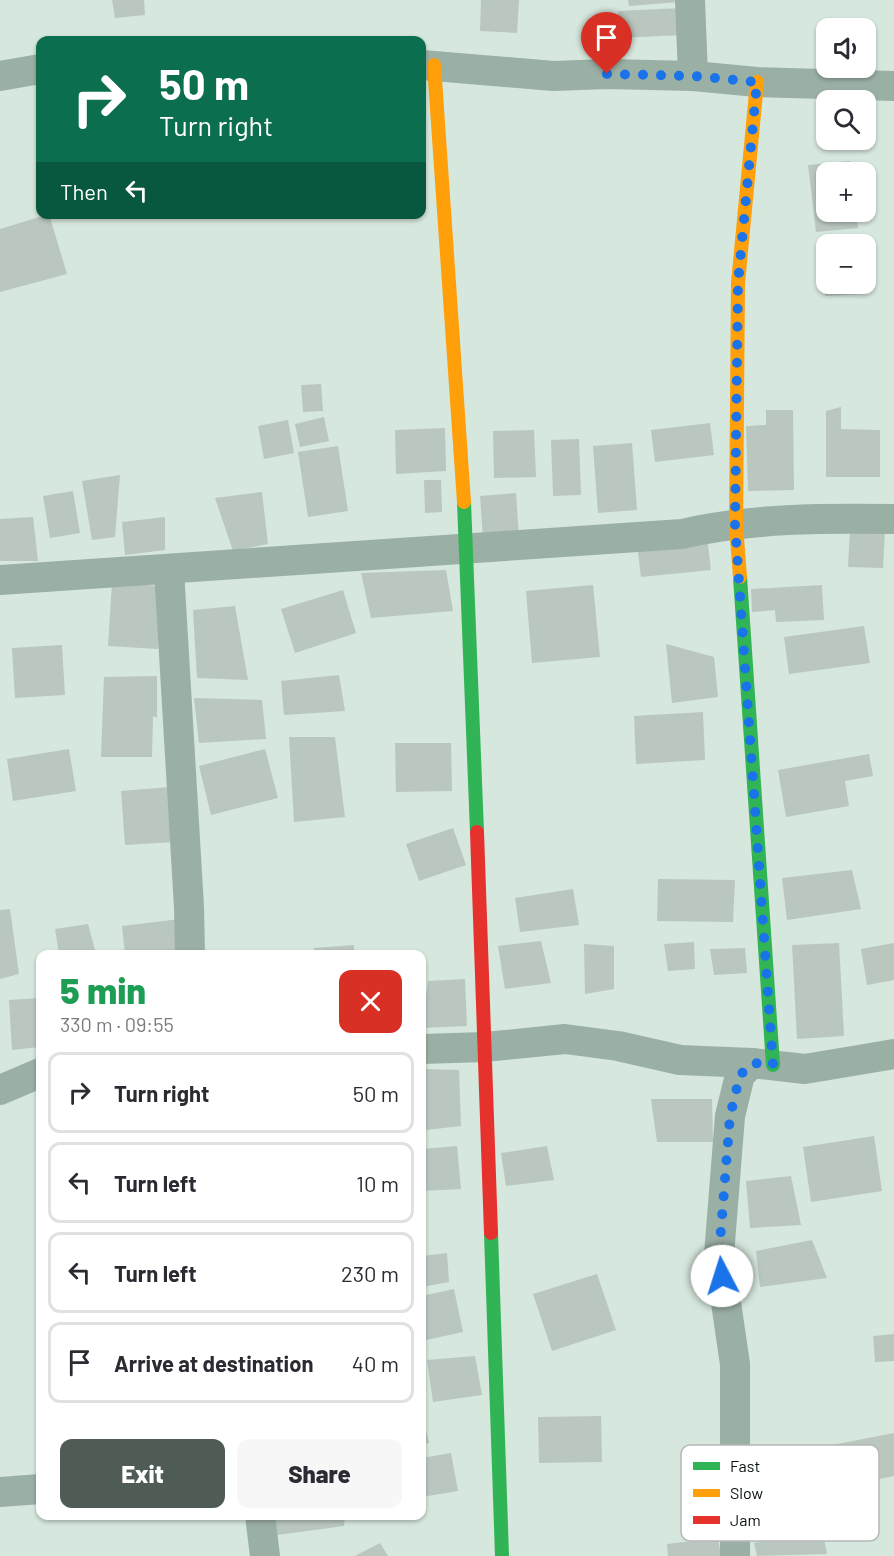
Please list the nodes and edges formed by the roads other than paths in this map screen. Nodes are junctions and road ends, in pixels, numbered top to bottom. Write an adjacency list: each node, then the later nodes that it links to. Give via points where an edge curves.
1 (690, 0): 5 (street)
2 (428, 65): 5 (street, via 554,76); 10 (street)
3 (36, 70): 4 (street)
4 (0, 75)
5 (693, 76): 6 (street)
6 (757, 82): 7 (street); 9 (street, via 738,283)
7 (894, 86)
8 (894, 519): 9 (street, via 814,519)
9 (735, 525): 10 (street, via 682,534); 17 (street)
10 (467, 548): 11 (street); 14 (street)
11 (169, 570): 12 (street); 13 (street)
12 (0, 580)
13 (190, 950)
14 (485, 1047): 15 (street); 17 (street, via 565,1039 680,1060); 25 (street)
15 (426, 1048)
16 (894, 1054): 17 (street, via 805,1069)
17 (763, 1064): 20 (street, via 740,1075 730,1116 719,1255 735,1364)
18 (36, 1075): 19 (street)
19 (0, 1090)
20 (735, 1445)
21 (36, 1489): 22 (street)
22 (0, 1492)
23 (261, 1520): 24 (street)
24 (265, 1556)
25 (502, 1556)

